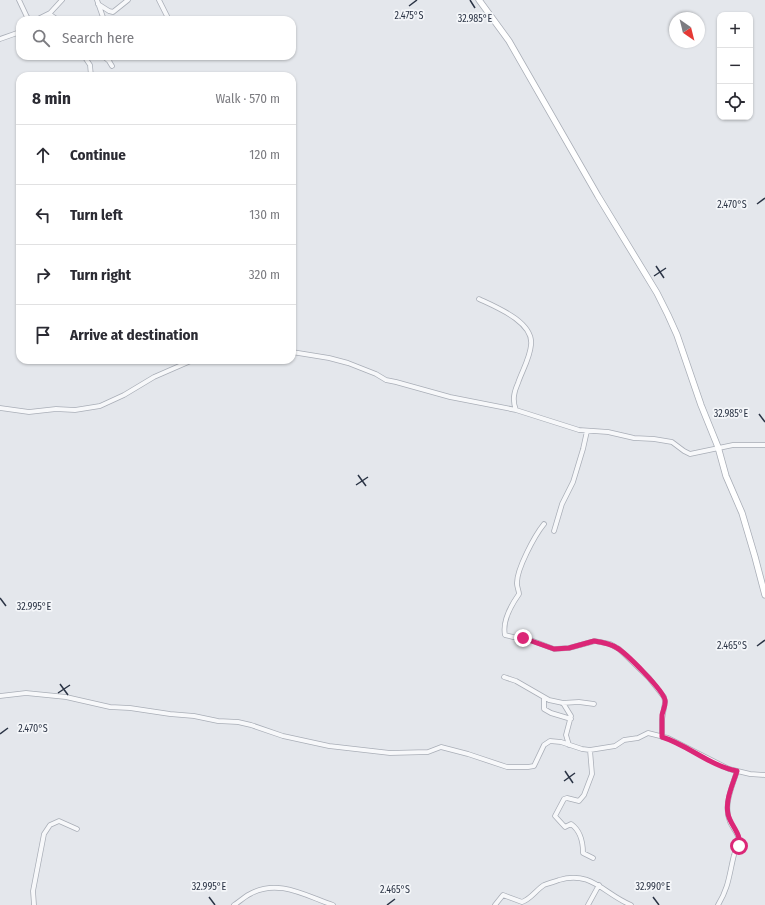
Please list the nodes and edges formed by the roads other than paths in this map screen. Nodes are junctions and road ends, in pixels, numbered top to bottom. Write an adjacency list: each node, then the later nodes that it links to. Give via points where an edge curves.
1 (19, 0): 8 (street)
2 (62, 0): 7 (street)
3 (128, 0): 6 (street, via 113,12)
4 (159, 0): 12 (street)
5 (479, 0): 26 (main road, via 509,41 657,293 677,335)
6 (98, 2): 11 (street)
7 (49, 14): 9 (street); 10 (street)
8 (27, 16)
9 (45, 16)
10 (52, 16)
11 (103, 16)
12 (167, 16)
13 (16, 34): 14 (street)
14 (0, 40)
15 (87, 60): 18 (street)
16 (109, 61): 17 (street)
17 (112, 66)
18 (91, 72)
19 (479, 299): 23 (street, via 508,314 531,334 531,348 514,395)
20 (296, 353): 23 (street, via 348,363 389,381 450,397)
21 (184, 364): 22 (street, via 100,406 29,412)
22 (0, 408)
23 (516, 410): 24 (street)
24 (587, 431): 26 (street, via 672,442 690,454); 28 (street, via 573,482 562,504)
25 (765, 445): 26 (street)
26 (718, 447): 29 (main road, via 726,476 749,535)
27 (544, 524): 36 (street, via 536,533 521,565 517,583 519,594 512,603 506,620 505,635 528,639 554,649 595,641 610,644 626,654 664,698)
28 (554, 531)
29 (765, 595)
30 (504, 677): 32 (street, via 516,681)
31 (0, 696): 37 (street, via 30,693 71,698 110,707 238,722 283,736 362,751 426,753 444,748 511,768 534,766 544,745 550,741)
32 (544, 698): 33 (street); 35 (street, via 544,709 551,714)
33 (562, 703): 34 (street); 35 (street)
34 (594, 704)
35 (571, 719): 37 (street, via 566,735)
36 (662, 737): 38 (street, via 648,733 624,740 615,746); 39 (street, via 720,766)
37 (569, 745): 38 (street)
38 (590, 750): 42 (street, via 592,771 584,795 579,801 564,799 555,816 565,827 572,824 582,838 583,853)
39 (737, 771): 40 (street); 51 (street, via 730,791 727,812 731,825 738,835 739,845 734,854 727,888)
40 (765, 775)
41 (77, 829): 45 (street, via 59,821 50,824 45,831 34,884)
42 (593, 858)
43 (599, 886): 44 (street); 48 (street, via 582,878 568,877 545,885 522,902 503,895); 49 (street)
44 (621, 903): 50 (street)
45 (34, 905)
46 (234, 905): 47 (street, via 257,891 280,888 305,893)
47 (333, 905)
48 (495, 905)
49 (588, 905)
50 (631, 905)
51 (718, 905)

